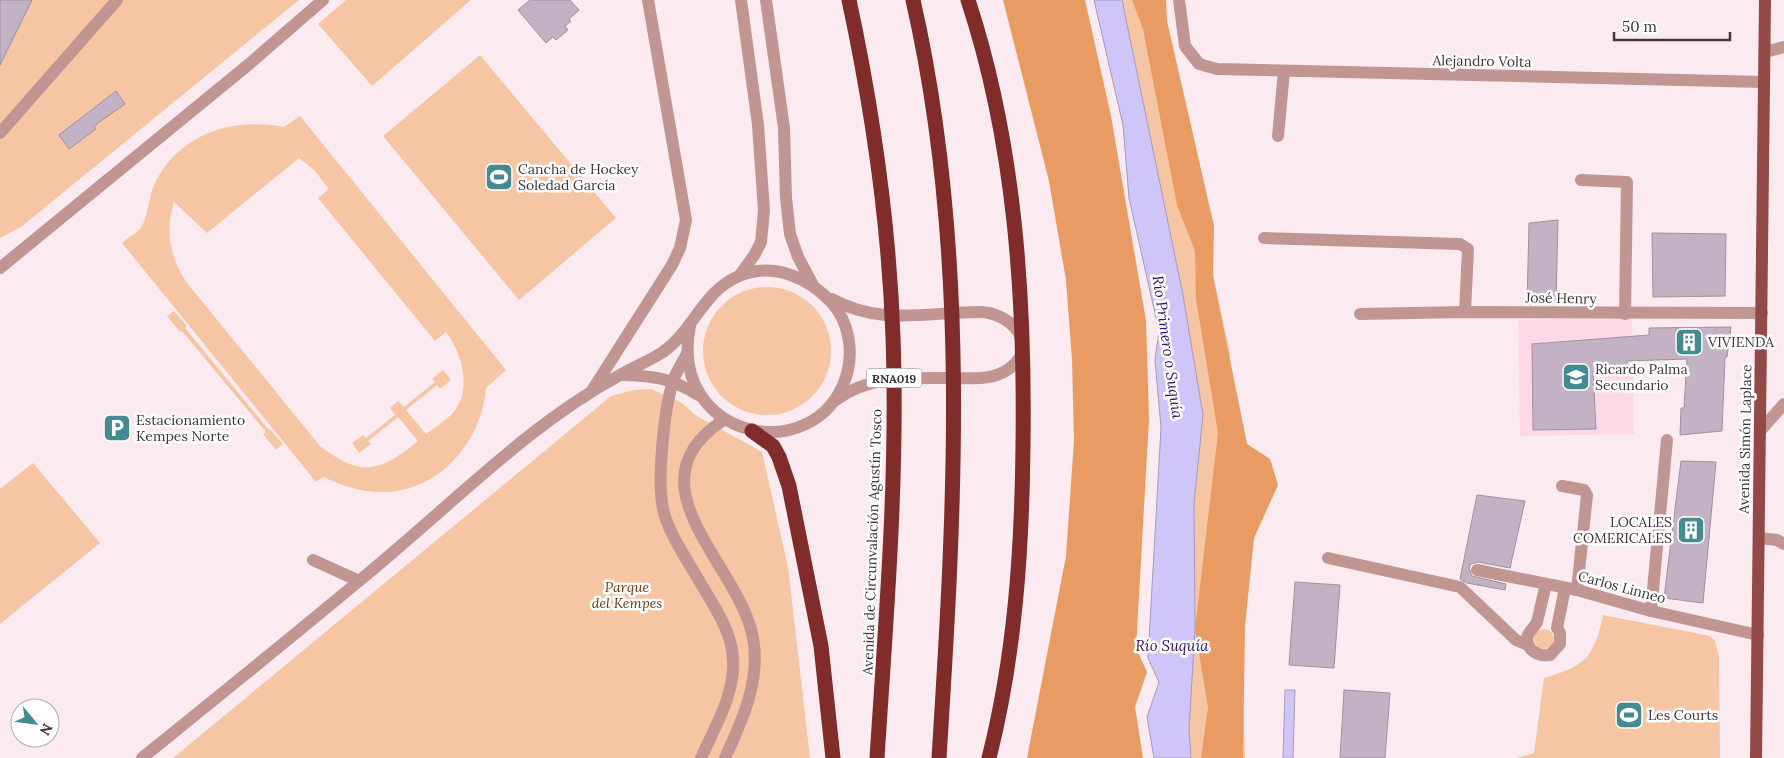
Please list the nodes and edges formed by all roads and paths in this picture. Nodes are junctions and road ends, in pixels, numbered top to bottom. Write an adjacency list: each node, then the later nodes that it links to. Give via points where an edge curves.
1 (117, 0): 15 (street)
2 (323, 0): 19 (street)
3 (648, 0): 32 (street, via 686,220 680,248 672,265)
4 (741, 0): 20 (street, via 758,125 764,211 760,242)
5 (766, 0): 21 (street, via 784,128 790,234)
6 (849, 0): 56 (highway, Avenida de Circunvalación Agustín Tosco / RNA019, via 881,177 893,338 891,529)
7 (913, 0): 57 (highway, via 943,177 954,339 954,503)
8 (968, 0): 28 (highway, via 998,112 1012,212)
9 (1179, 0): 13 (street, Alejandro Volta, via 1185,46 1199,64 1217,69)
10 (1766, 0): 12 (main road, Avenida Simón Laplace)
11 (1784, 47): 12 (street)
12 (1765, 52): 14 (main road, Avenida Simón Laplace)
13 (1284, 71): 14 (street, Alejandro Volta); 16 (street)
14 (1764, 82): 24 (main road, Avenida Simón Laplace)
15 (0, 133)
16 (1278, 136)
17 (1581, 180): 26 (street, via 1628,182)
18 (1264, 238): 23 (street, via 1460,244 1468,249)
19 (0, 268)
20 (740, 275): 21 (street, via 757,271 788,273); 27 (street, via 709,297)
21 (813, 285): 22 (street)
22 (824, 294): 28 (street, via 853,310 881,315 990,313 1009,320 1016,327); 35 (street, via 847,329 850,353 846,378)
23 (1465, 312): 25 (street, José Henry); 26 (street, José Henry)
24 (1762, 313): 26 (street, José Henry); 38 (main road, Avenida Simón Laplace)
25 (1360, 314)
26 (1625, 314)
27 (690, 326): 29 (street); 30 (street, via 664,351)
28 (1023, 344): 35 (street, via 1011,367 993,377 910,378 870,383 847,392); 58 (highway, via 1022,535 1018,593 1003,697)
29 (686, 354): 31 (street); 33 (street, via 691,376)
30 (620, 374): 31 (street); 32 (street)
31 (673, 381): 33 (street); 53 (street, via 660,482 664,513 719,616 734,662 720,715)
32 (592, 391): 46 (street, via 526,438)
33 (701, 396): 36 (street)
34 (1784, 404): 38 (street)
35 (830, 405): 37 (street, via 793,429 768,433)
36 (725, 419): 37 (street); 54 (street, via 705,433 692,449 686,469 685,490 691,516 739,601 754,638 752,685 745,714)
37 (752, 431): 55 (highway, via 773,446 785,471 821,646)
38 (1760, 431): 41 (main road, Avenida Simón Laplace)
39 (1667, 440): 49 (street)
40 (1562, 486): 48 (street, via 1584,490 1587,494)
41 (1759, 538): 42 (street); 50 (main road, Avenida Simón Laplace)
42 (1784, 544)
43 (1328, 558): 51 (street, via 1460,587 1516,640)
44 (312, 560): 46 (street)
45 (1477, 570): 47 (street, Carlos Linneo)
46 (359, 581): 52 (street)
47 (1546, 584): 48 (street, Carlos Linneo); 51 (street)
48 (1571, 589): 49 (street, Carlos Linneo); 51 (street, via 1557,628 1561,639 1558,649 1550,655 1539,656)
49 (1651, 611): 50 (street, Carlos Linneo)
50 (1758, 635): 59 (main road, Avenida Simón Laplace)
51 (1528, 645)
52 (142, 758)
53 (701, 758)
54 (725, 758)
55 (833, 758)
56 (877, 758)
57 (939, 758)
58 (989, 758)
59 (1756, 758)

